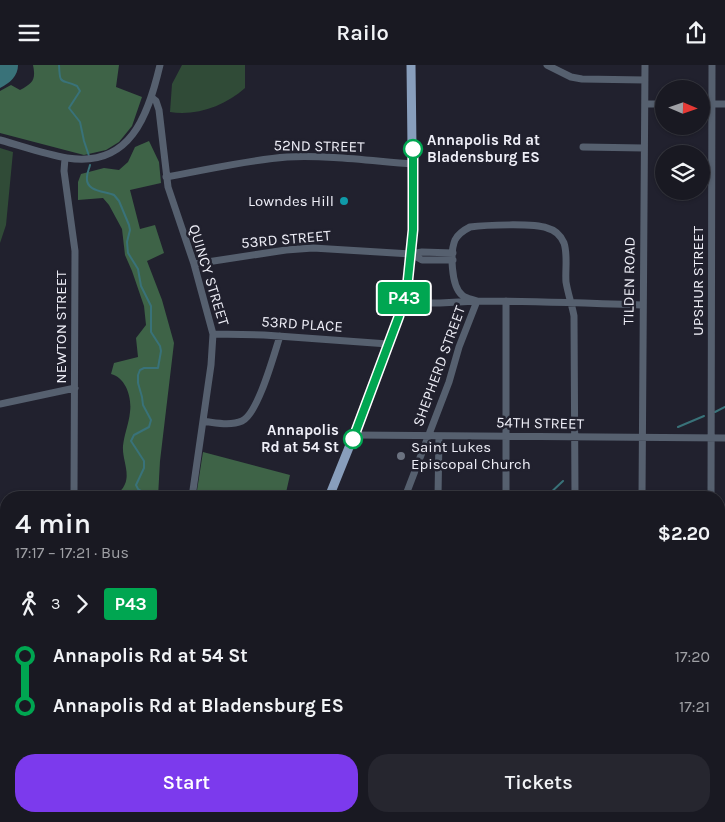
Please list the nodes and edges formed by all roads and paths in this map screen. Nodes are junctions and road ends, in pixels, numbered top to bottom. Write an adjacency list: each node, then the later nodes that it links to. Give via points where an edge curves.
1 (160, 65): 7 (street)
2 (411, 65): 16 (main road)
3 (548, 65): 6 (street, via 582,79)
4 (645, 65): 6 (street, TILDEN ROAD)
5 (712, 65): 10 (street, UPSHUR STREET)
6 (645, 80): 8 (street, TILDEN ROAD)
7 (151, 97): 15 (street, via 138,126 122,147 97,158); 17 (street, QUINCY STREET, via 159,110)
8 (645, 104): 9 (street); 14 (street, TILDEN ROAD)
9 (655, 104)
10 (712, 104): 11 (street); 38 (street, UPSHUR STREET)
11 (725, 104)
12 (0, 140): 15 (street)
13 (583, 147): 14 (street)
14 (644, 148): 25 (street, TILDEN ROAD)
15 (65, 158): 29 (street, NEWTON STREET, via 75,251)
16 (413, 165): 17 (street, 52ND STREET, via 289,157); 18 (main road)
17 (166, 177): 20 (street, QUINCY STREET)
18 (411, 254): 19 (street, 53RD STREET, via 422,252); 20 (street, 53RD STREET, via 313,248); 24 (main road)
19 (453, 256): 21 (street, via 458,290 464,297); 23 (street, via 456,240 470,227 536,226 552,230 564,243 566,282)
20 (194, 264): 26 (street, QUINCY STREET)
21 (477, 301): 22 (street); 24 (street); 33 (street, SHEPHERD STREET)
22 (506, 301): 23 (street); 35 (street)
23 (571, 302): 25 (street); 36 (street)
24 (403, 303): 28 (main road)
25 (642, 305): 37 (street, TILDEN ROAD)
26 (213, 334): 27 (street, 53RD PLACE); 31 (street, QUINCY STREET)
27 (280, 336): 28 (street, 53RD PLACE); 31 (street, via 249,417 234,423)
28 (388, 344): 32 (main road)
29 (75, 388): 30 (street); 40 (street, NEWTON STREET)
30 (0, 404)
31 (203, 421): 41 (street, QUINCY STREET)
32 (354, 435): 33 (street, 54TH STREET); 42 (main road)
33 (429, 435): 34 (street, 54TH STREET); 43 (street, SHEPHERD STREET)
34 (439, 435): 35 (street, 54TH STREET); 44 (street)
35 (506, 436): 36 (street, 54TH STREET); 45 (street)
36 (575, 437): 37 (street, 54TH STREET); 46 (street)
37 (642, 437): 38 (street, 54TH STREET); 47 (street, TILDEN ROAD)
38 (711, 438): 39 (street, 54TH STREET); 48 (street, UPSHUR STREET)
39 (725, 438)
40 (74, 491)
41 (193, 491)
42 (331, 491)
43 (407, 491)
44 (438, 491)
45 (506, 491)
46 (575, 491)
47 (642, 491)
48 (711, 491)

